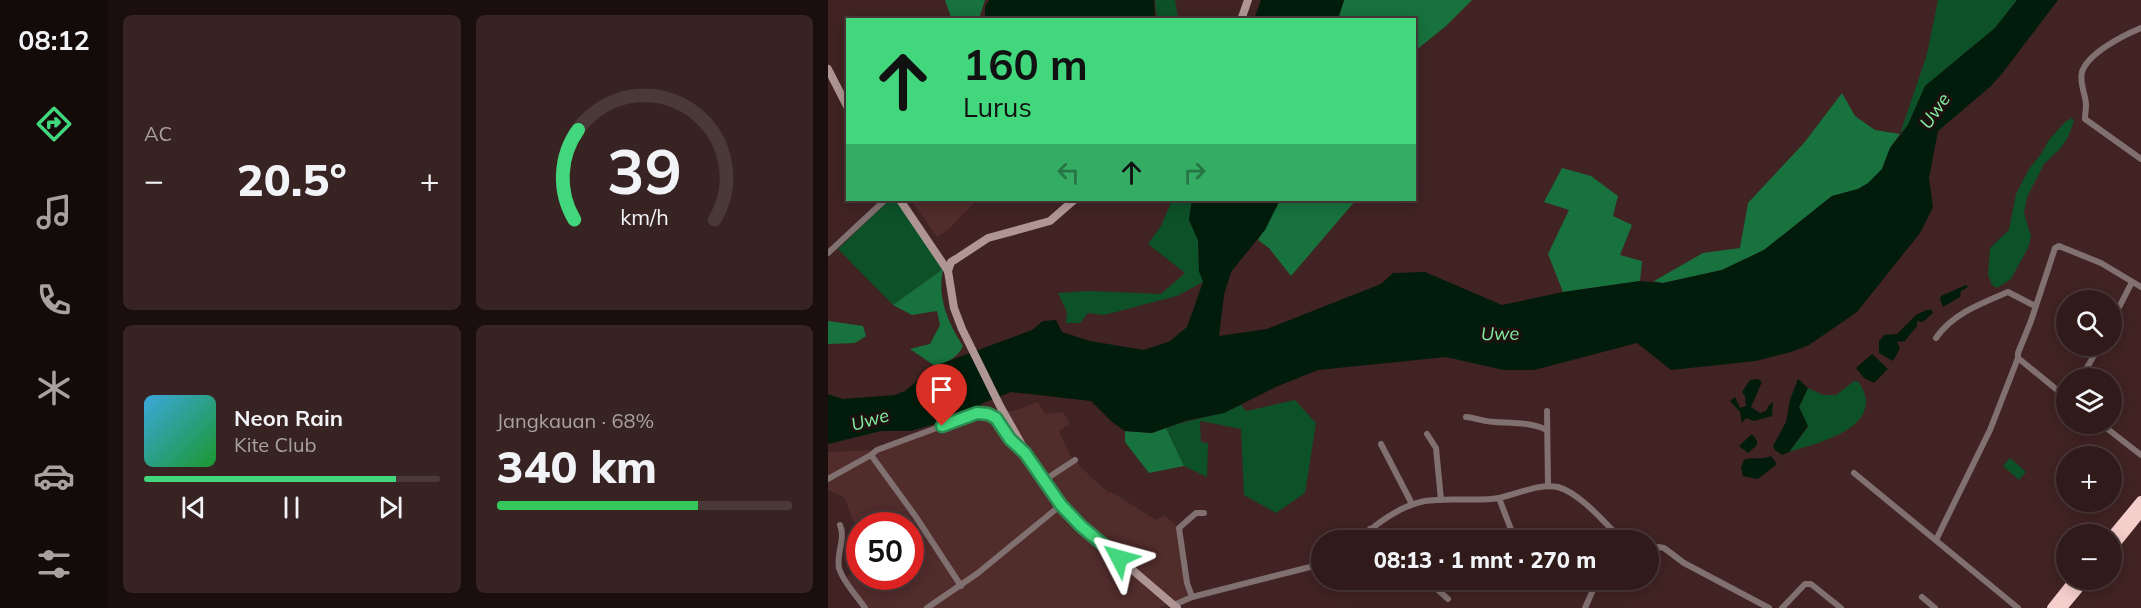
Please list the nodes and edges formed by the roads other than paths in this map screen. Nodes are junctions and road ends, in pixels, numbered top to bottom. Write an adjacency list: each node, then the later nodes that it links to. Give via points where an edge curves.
1 (1248, 0): 2 (main road)
2 (1242, 18)
3 (2141, 28): 6 (street, via 2114,40 2082,72 2085,119)
4 (828, 69): 5 (main road)
5 (846, 104)
6 (2141, 159)
7 (884, 201): 10 (street)
8 (901, 201): 11 (main road)
9 (1073, 201): 11 (main road, via 1050,221 988,238 951,262)
10 (828, 253)
11 (948, 271): 25 (main road, via 962,329)
12 (2132, 282): 13 (street); 14 (street); 15 (street, via 2101,263 2059,246 2053,251)
13 (2141, 287)
14 (2122, 302)
15 (2035, 306): 16 (street, via 2008,292 1966,312 1944,327); 17 (street)
16 (1935, 339)
17 (2018, 358): 18 (street); 44 (street, via 1990,430)
18 (2056, 389)
19 (1547, 411): 21 (street)
20 (1466, 417): 21 (street)
21 (1546, 430): 32 (street)
22 (1426, 434): 34 (street, via 1436,448)
23 (2114, 434): 27 (street)
24 (1381, 444): 35 (street)
25 (1025, 453): 26 (street, via 996,418 977,413); 31 (main road)
26 (872, 455): 30 (street); 47 (street)
27 (2141, 455)
28 (1075, 460): 31 (street)
29 (1854, 473): 44 (street)
30 (828, 479)
31 (1043, 481): 36 (main road)
32 (1548, 486): 33 (street); 43 (street, via 1560,488 1586,505)
33 (1499, 498): 34 (street); 42 (street)
34 (1441, 500): 35 (street)
35 (1412, 504): 41 (street)
36 (1061, 505): 47 (street); 55 (main road)
37 (2140, 505): 40 (highway)
38 (1204, 513): 52 (street, via 1196,513 1179,528)
39 (840, 525): 56 (street, via 843,532 838,566)
40 (2122, 528)
41 (1370, 529)
42 (1511, 530)
43 (1612, 530)
44 (1936, 540): 64 (street)
45 (1659, 547): 60 (street)
46 (1311, 567): 52 (street)
47 (961, 586): 57 (street)
48 (1438, 590): 54 (street)
49 (1593, 590): 59 (street)
50 (2066, 590): 65 (highway)
51 (2077, 590): 66 (highway)
52 (1192, 597): 55 (street)
53 (1922, 597): 63 (street)
54 (1448, 599)
55 (1176, 607): 58 (main road)
56 (866, 608)
57 (927, 608)
58 (1164, 608)
59 (1585, 608)
60 (1769, 608)
61 (1782, 608): 62 (street, via 1805,584 1811,584)
62 (1841, 608)
63 (1935, 608)
64 (2018, 608)
65 (2052, 608)
66 (2062, 608)

